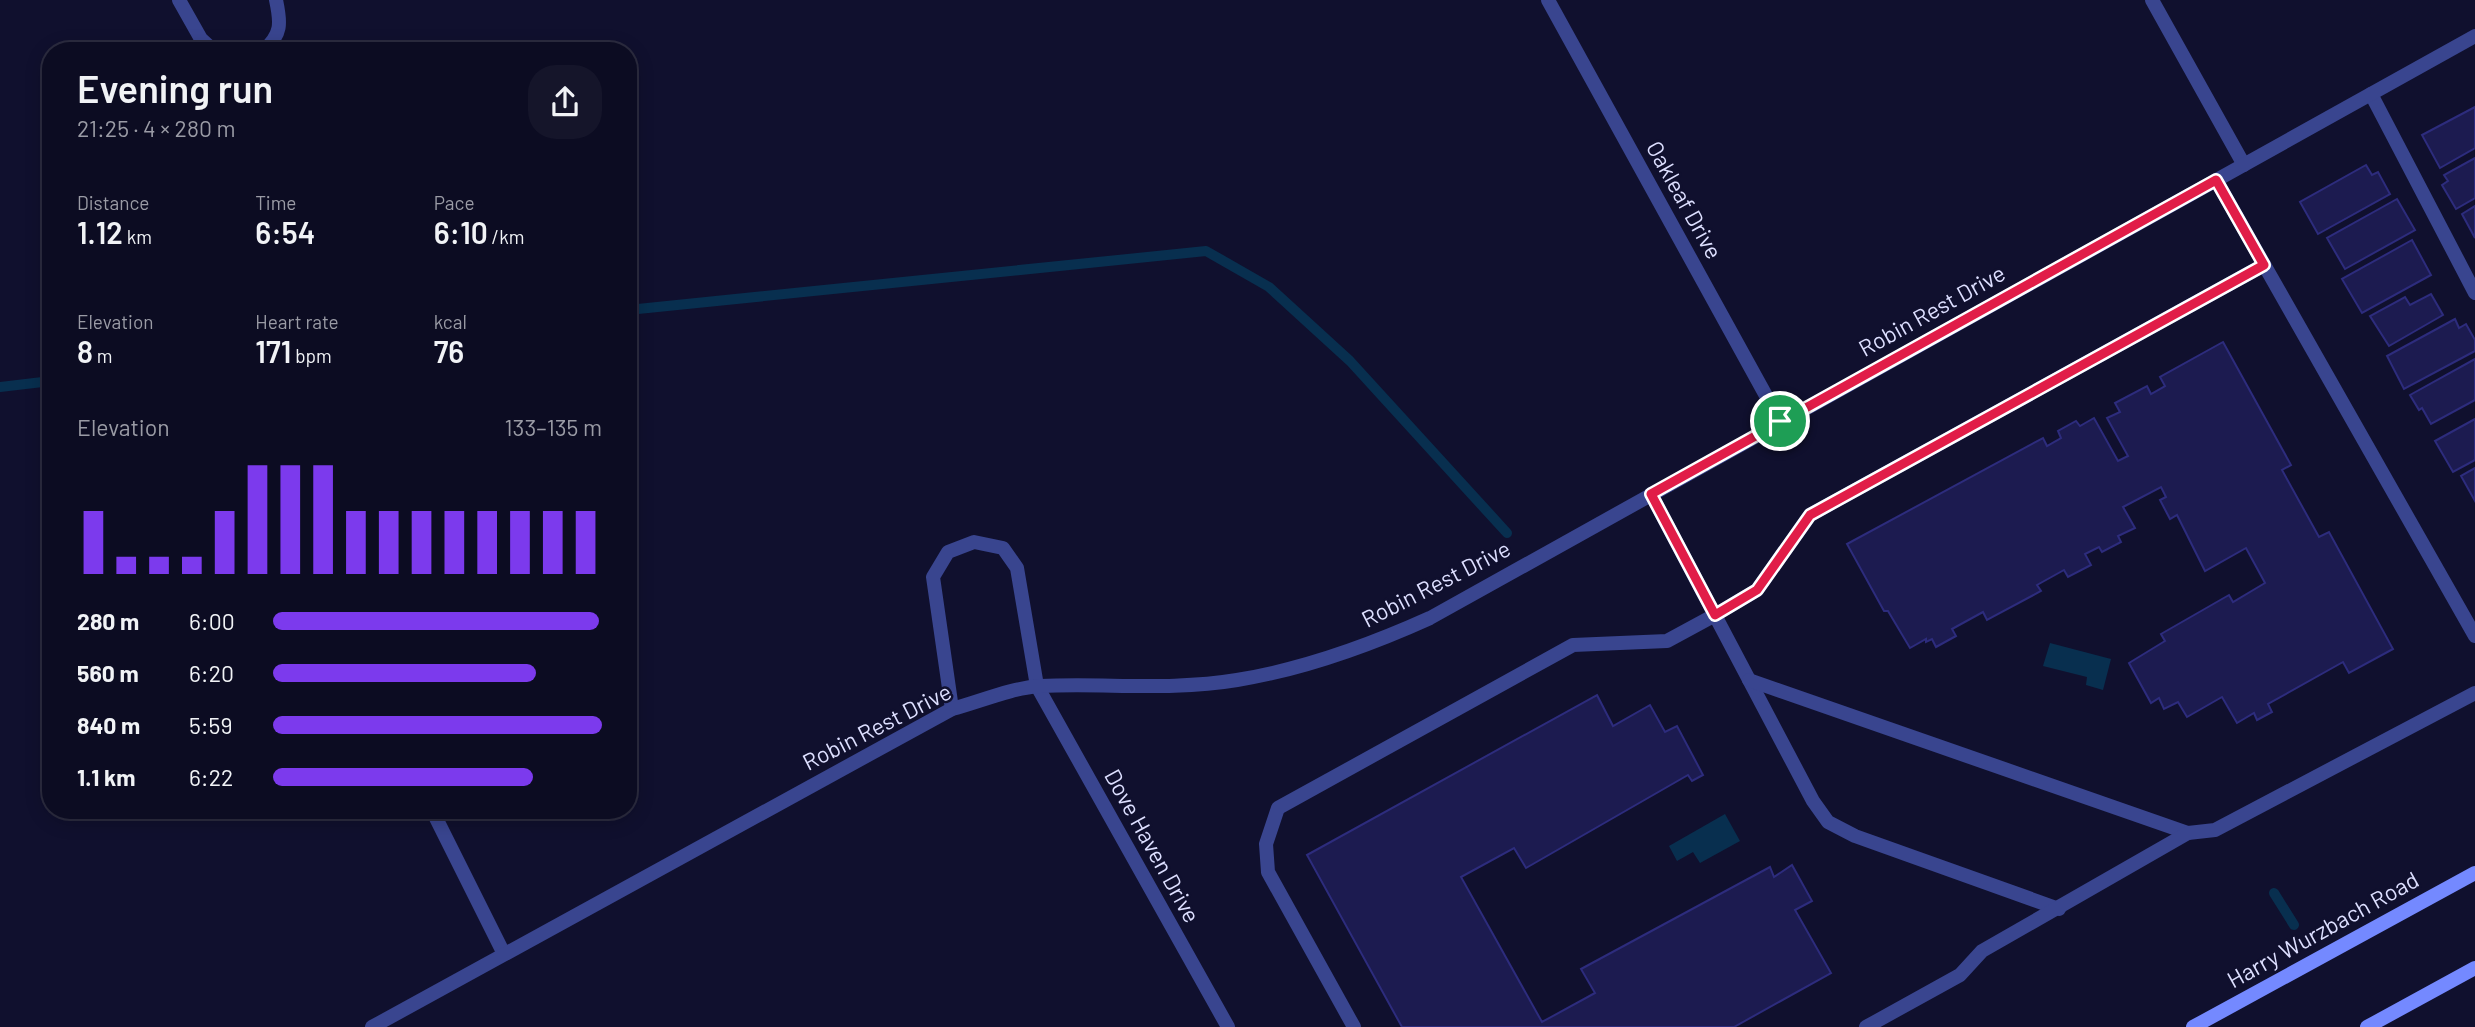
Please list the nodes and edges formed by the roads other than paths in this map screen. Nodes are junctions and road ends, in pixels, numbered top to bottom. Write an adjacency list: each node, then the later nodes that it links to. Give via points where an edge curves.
1 (179, 0): 6 (street)
2 (276, 0): 7 (street, via 281,24)
3 (1548, 0): 13 (street, Oakleaf Drive)
4 (2152, 0): 9 (street)
5 (2475, 36): 8 (street, Robin Rest Drive)
6 (204, 42)
7 (274, 42)
8 (2371, 94): 9 (street, Robin Rest Drive); 12 (street)
9 (2244, 165): 10 (street, Robin Rest Drive)
10 (2216, 180): 11 (street); 13 (street, Robin Rest Drive)
11 (2264, 265): 15 (street, via 1810,515 1757,590); 16 (street)
12 (2475, 293)
13 (1780, 421): 14 (street, Robin Rest Drive)
14 (1651, 494): 15 (street); 18 (street, Robin Rest Drive, via 1430,618 1316,662 1237,681 1170,687)
15 (1715, 615): 17 (street); 31 (street, via 1667,641 1573,645 1278,808 1266,844 1268,872)
16 (2475, 636)
17 (1749, 680): 22 (street); 24 (street, via 1828,822 1855,836)
18 (1037, 686): 20 (street, Robin Rest Drive); 20 (street, Dove Haven Drive, via 1017,569 1003,548 974,542 948,552 933,577); 30 (street, Dove Haven Drive)
19 (2475, 693): 22 (street, via 2216,830)
20 (952, 709): 25 (street, Robin Rest Drive)
21 (436, 819): 25 (street)
22 (2188, 833): 24 (street)
23 (2475, 873): 33 (main road, Harry Wurzbach Road)
24 (2059, 909): 32 (street, via 1982,951 1960,975)
25 (504, 954): 29 (street, Robin Rest Drive)
26 (2475, 968): 28 (main road)
27 (2475, 978): 28 (street)
28 (2452, 981): 34 (main road)
29 (372, 1027)
30 (1228, 1027)
31 (1354, 1027)
32 (1866, 1027)
33 (2193, 1027)
34 (2367, 1027)

